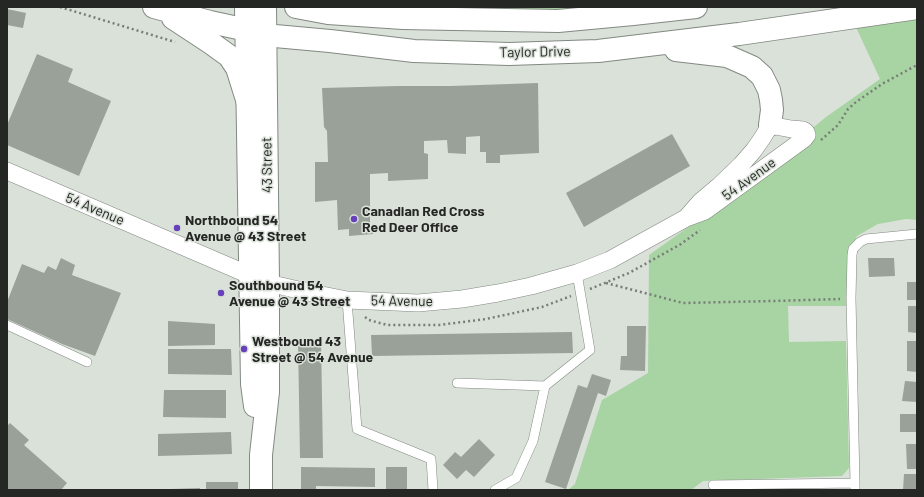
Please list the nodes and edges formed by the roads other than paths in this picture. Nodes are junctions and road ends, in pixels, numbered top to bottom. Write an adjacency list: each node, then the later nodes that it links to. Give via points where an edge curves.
1 (156, 7): 7 (main road, Taylor Drive); 9 (main road, via 229,56 237,68)
2 (246, 7): 7 (main road)
3 (265, 7): 7 (main road, 43 Street)
4 (296, 7): 5 (main road, via 403,18 558,21)
5 (696, 7)
6 (917, 8): 8 (main road, Taylor Drive)
7 (256, 32): 8 (main road, Taylor Drive, via 414,51 509,54 598,51); 9 (main road); 15 (main road, 43 Street)
8 (645, 46): 10 (main road, via 727,56 752,67 762,76 769,90 772,110)
9 (248, 103): 15 (main road)
10 (770, 125): 12 (street, 54 Avenue, via 754,150); 12 (street, 54 Avenue, via 803,130 807,135 705,211)
11 (7, 171): 15 (street, 54 Avenue)
12 (686, 218): 14 (street, 54 Avenue, via 610,260)
13 (917, 234): 22 (lane, via 866,238 853,249 851,298)
14 (577, 273): 16 (street, 54 Avenue, via 498,293 446,301 418,303); 20 (lane, via 590,350)
15 (259, 279): 16 (street, 54 Avenue); 23 (main road, 43 Street, via 268,392 261,455)
16 (347, 300): 24 (lane, via 357,429 431,459)
17 (7, 325): 18 (lane)
18 (87, 362)
19 (457, 383): 20 (lane)
20 (545, 386): 25 (lane, via 533,441 516,478)
21 (713, 485): 22 (lane)
22 (855, 486)
23 (261, 490)
24 (433, 490)
25 (495, 490)

